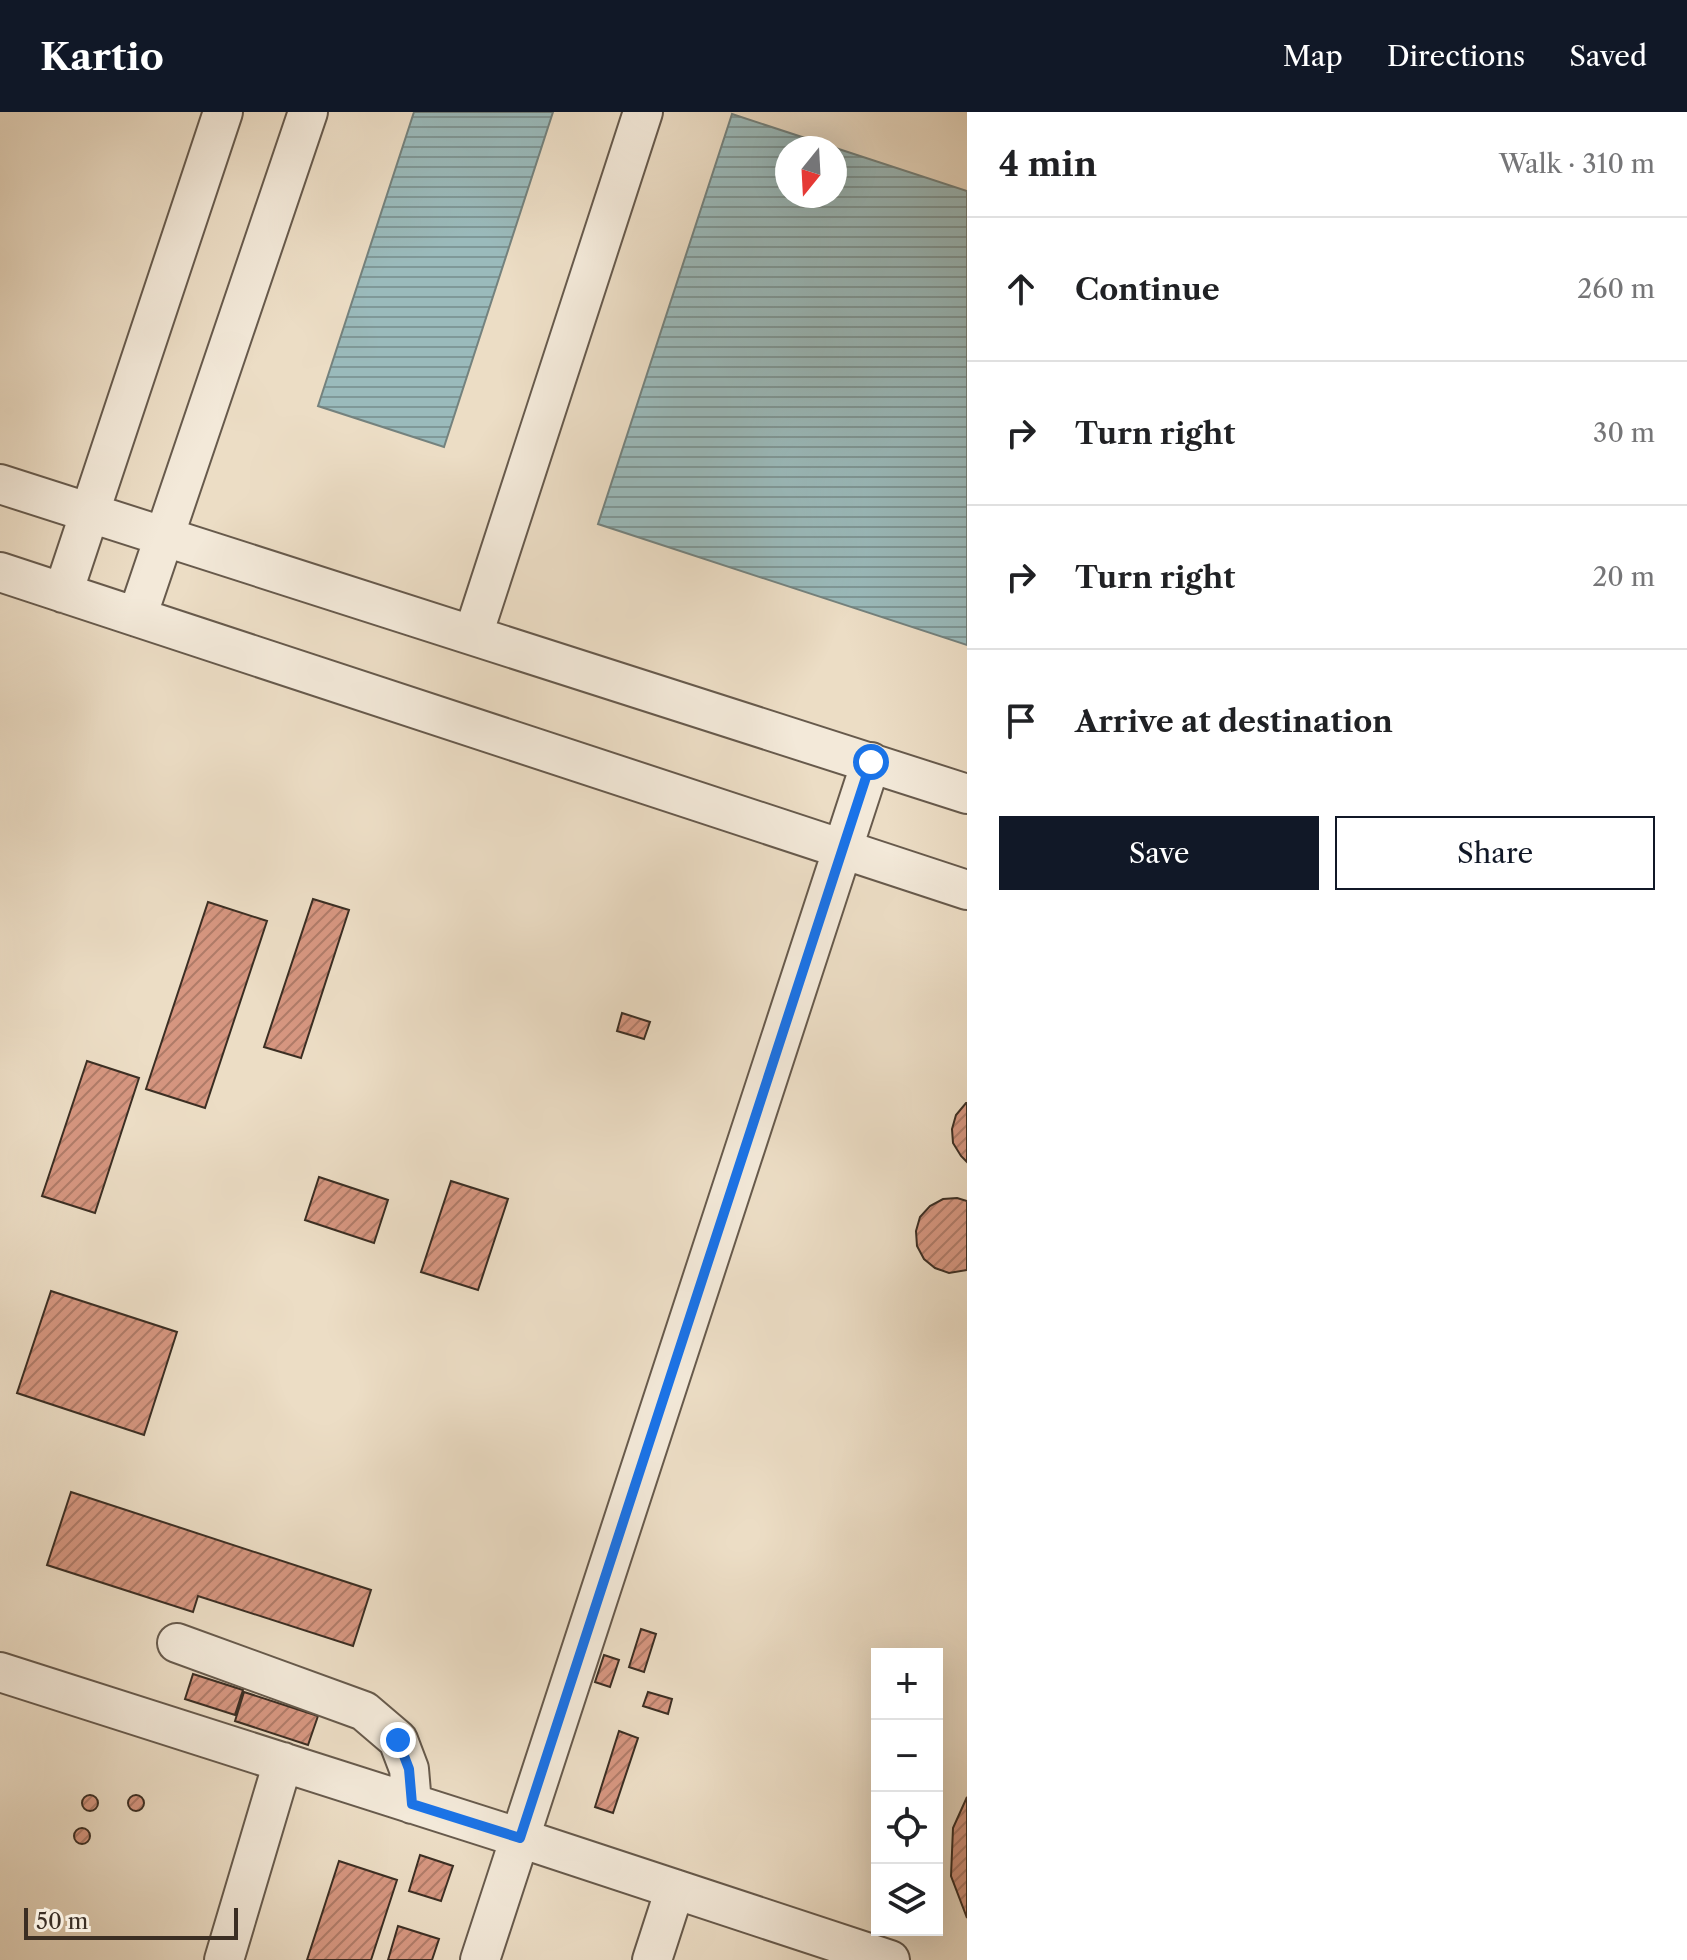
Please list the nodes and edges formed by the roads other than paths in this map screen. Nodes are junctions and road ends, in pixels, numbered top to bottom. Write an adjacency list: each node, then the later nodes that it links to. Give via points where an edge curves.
1 (223, 112): 5 (lane)
2 (308, 112): 6 (lane)
3 (643, 112): 10 (lane)
4 (0, 484): 5 (lane)
5 (89, 512): 6 (lane); 8 (lane)
6 (166, 537): 9 (lane); 10 (lane)
7 (0, 572): 8 (lane)
8 (63, 593): 9 (lane)
9 (137, 617): 13 (lane)
10 (473, 635): 11 (lane)
11 (871, 762): 12 (lane); 13 (lane)
12 (967, 794)
13 (842, 849): 14 (lane); 19 (lane)
14 (967, 890)
15 (177, 1643): 18 (lane, via 364,1711 398,1740 409,1769)
16 (0, 1672): 17 (lane)
17 (283, 1762): 18 (lane); 21 (lane)
18 (412, 1804): 19 (lane)
19 (520, 1838): 20 (lane); 22 (lane)
20 (675, 1889): 23 (lane); 24 (lane)
21 (224, 1960)
22 (480, 1960)
23 (652, 1960)
24 (890, 1960)

